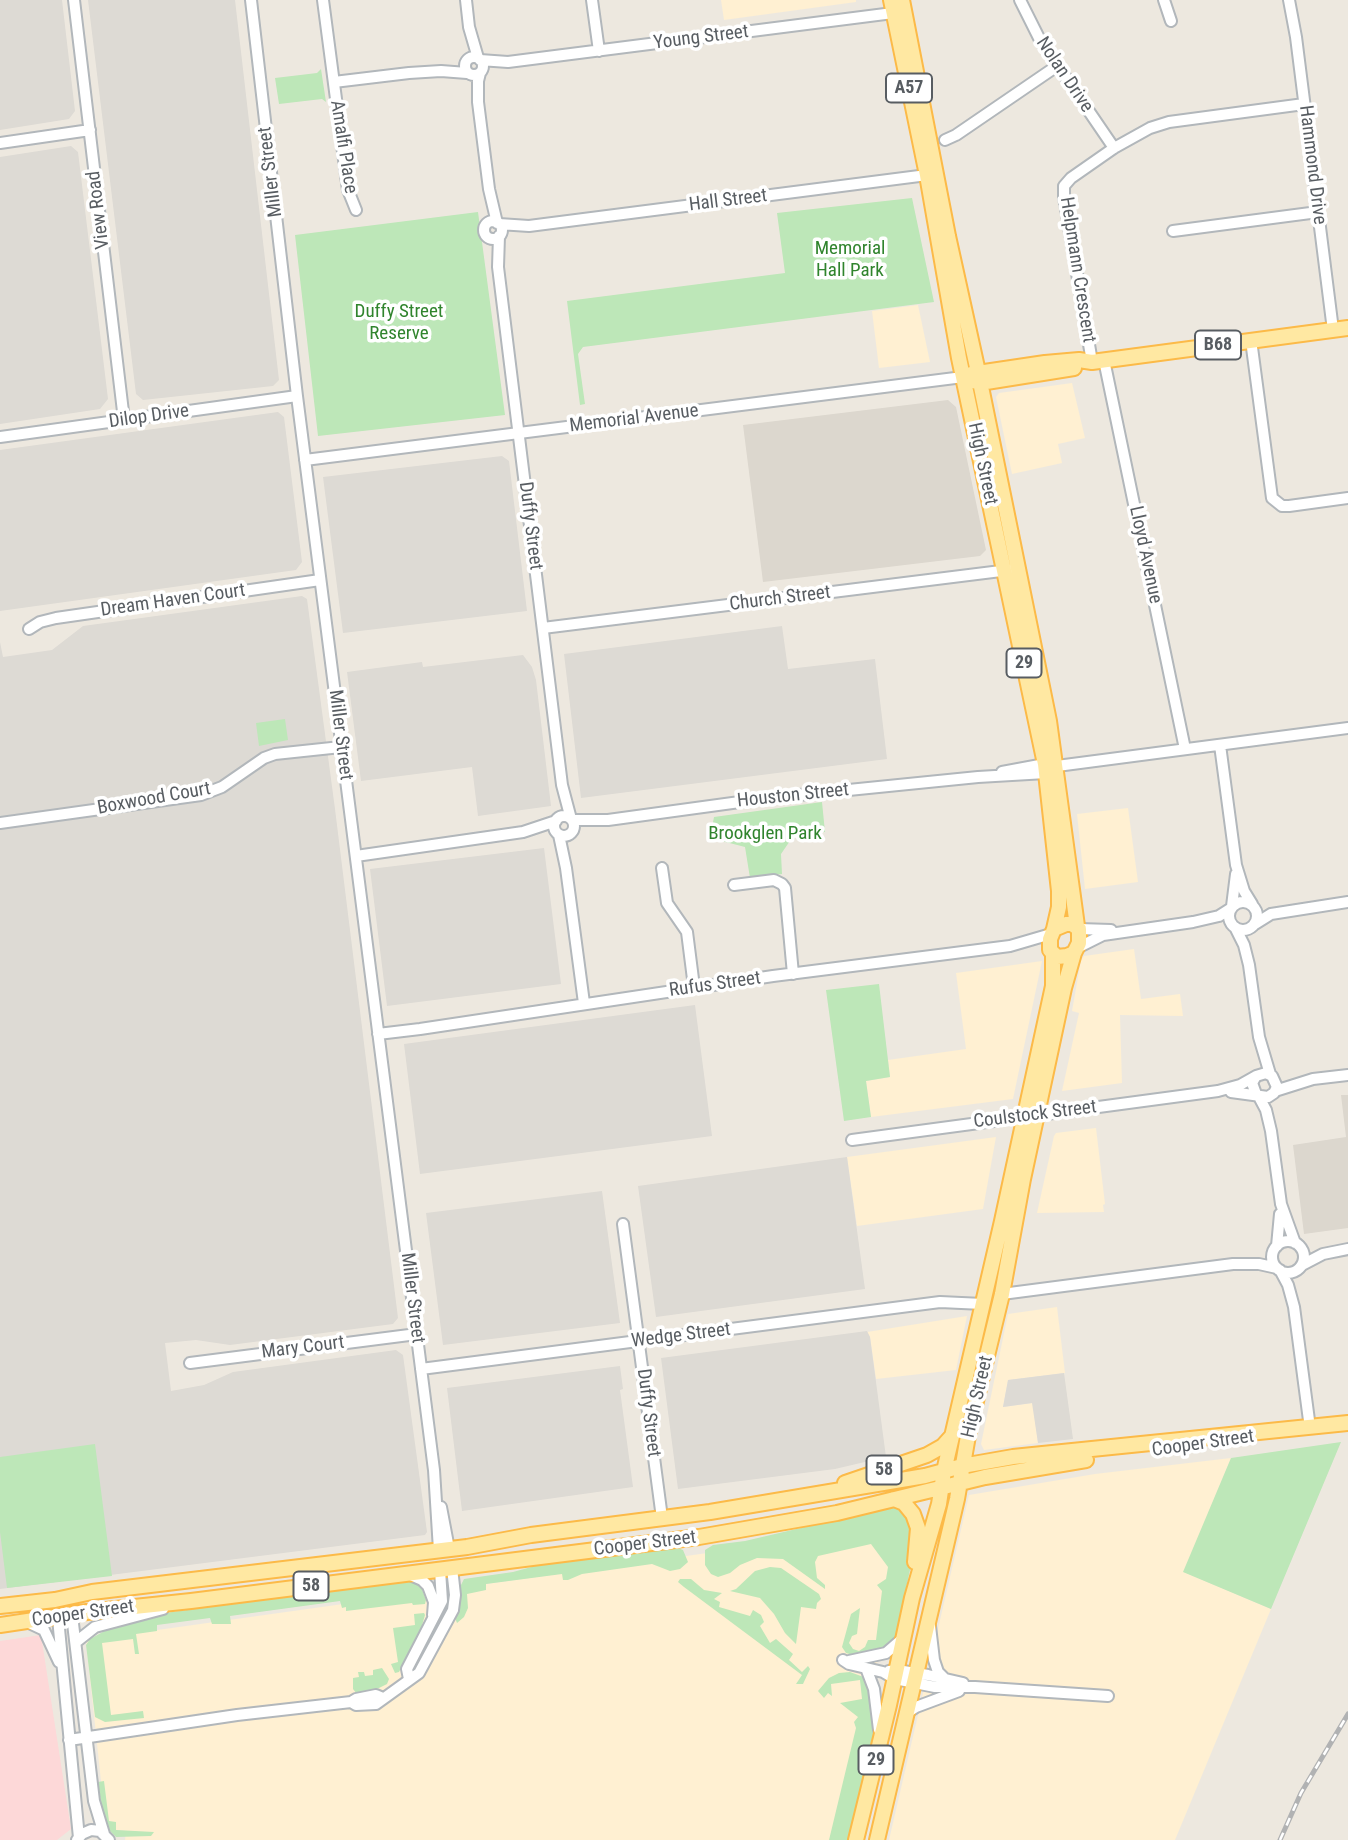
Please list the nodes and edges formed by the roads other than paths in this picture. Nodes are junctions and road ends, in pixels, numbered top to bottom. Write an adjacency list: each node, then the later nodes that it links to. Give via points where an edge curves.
1 (74, 0): 17 (street, View Road)
2 (251, 0): 34 (street, Miller Street)
3 (323, 0): 15 (street, Amalfi Place)
4 (466, 0): 13 (street, Duffy Street)
5 (592, 0): 12 (street)
6 (902, 0): 33 (main road, High Street)
7 (1020, 0): 14 (street, Nolan Drive)
8 (1164, 0): 11 (street)
9 (1289, 0): 16 (street, Hammond Drive)
10 (892, 7): 12 (street, Young Street); 21 (main road, High Street / A57)
11 (1171, 21)
12 (599, 51): 13 (street, Young Street)
13 (474, 66): 15 (street, Young Street); 22 (street, Duffy Street)
14 (1057, 66): 18 (street); 20 (street, Nolan Drive)
15 (334, 82): 23 (street, Amalfi Place, via 348,190)
16 (1304, 104): 20 (street, Helpmann Crescent, via 1169,122); 24 (street, Hammond Drive)
17 (90, 130): 19 (street); 35 (street, View Road)
18 (945, 140)
19 (0, 144)
20 (1114, 148): 31 (street, Helpmann Crescent, via 1064,186)
21 (927, 175): 25 (street, Hall Street); 32 (main road, High Street / A57)
22 (489, 190): 25 (street, Duffy Street); 26 (street, Duffy Street)
23 (356, 210)
24 (1318, 212): 27 (street); 29 (street, Hammond Drive)
25 (499, 230): 26 (street, Hall Street, via 492,239); 28 (street, Duffy Street)
26 (486, 231): 28 (street, Duffy Street)
27 (1173, 231)
28 (498, 267): 36 (street, Duffy Street)
29 (1341, 329): 30 (main road, Memorial Avenue / B68)
30 (1251, 340): 31 (main road, Memorial Avenue / B68); 39 (street, via 1276,503 1289,506)
31 (1098, 361): 33 (main road, Memorial Avenue / B68, via 1045,363); 47 (street, Lloyd Avenue)
32 (962, 377): 33 (main road, Memorial Avenue / B68); 36 (street, Memorial Avenue); 40 (main road, High Street / 29)
33 (979, 377): 40 (main road, High Street / 29)
34 (297, 396): 35 (street, Dilop Drive); 38 (street, Miller Street)
35 (124, 420): 37 (street, Dilop Drive)
36 (519, 434): 38 (street, Memorial Avenue); 42 (street, Duffy Street)
37 (0, 437)
38 (305, 460): 41 (street, Miller Street)
39 (1348, 498)
40 (1011, 570): 42 (street, Church Street); 48 (main road, High Street / 29)
41 (320, 580): 43 (street, Dream Haven Court, via 66,616); 46 (street, Miller Street)
42 (543, 628): 49 (street, Duffy Street)
43 (29, 629)
44 (1348, 728): 45 (street, Houston Street)
45 (1220, 745): 47 (street, Houston Street); 57 (street)
46 (341, 747): 53 (street, Boxwood Court, via 275,754 201,795); 56 (street, Miller Street)
47 (1185, 749): 48 (street, Houston Street)
48 (1049, 768): 52 (street, Houston Street); 66 (main road, High Street / 29); 68 (main road, High Street / 29, via 1059,891)
49 (562, 785): 50 (street, Duffy Street); 51 (street, Duffy Street)
50 (556, 820): 51 (street, via 565,816); 54 (street, Houston Street); 55 (street, via 554,829)
51 (572, 820): 52 (street, Houston Street); 55 (street, via 574,827)
52 (608, 820): 55 (street, Houston Street)
53 (0, 823)
54 (523, 832): 55 (street, Houston Street); 56 (street, Houston Street)
55 (564, 834): 76 (street)
56 (356, 856): 78 (street, Miller Street)
57 (1236, 866): 61 (street); 62 (street)
58 (662, 868): 75 (street, via 667,903 687,932)
59 (734, 885): 74 (street, via 774,880 785,888)
60 (1348, 902): 63 (street)
61 (1253, 905): 62 (street, via 1244,901); 63 (street); 65 (street, via 1258,915)
62 (1231, 908): 64 (street); 67 (street, via 1229,919)
63 (1296, 909): 65 (street, via 1265,916)
64 (1194, 922): 67 (street); 69 (street)
65 (1254, 925): 67 (street, via 1245,930); 73 (street)
66 (1078, 927): 68 (main road, via 1066,924); 69 (street); 71 (main road, 29)
67 (1235, 928): 73 (street)
68 (1053, 931): 70 (street, Rufus Street); 72 (main road, 29)
69 (1125, 931): 71 (street, via 1103,935)
70 (1010, 946): 72 (street, Rufus Street); 74 (street, Rufus Street)
71 (1075, 951): 72 (main road, via 1062,957); 86 (main road, High Street / 29)
72 (1052, 952): 86 (main road, High Street / 29, via 1053,986)
73 (1249, 965): 77 (street)
74 (793, 974): 75 (street, Rufus Street)
75 (694, 988): 76 (street, Rufus Street)
76 (584, 1003): 78 (street, Rufus Street)
77 (1259, 1037): 79 (street); 81 (street)
78 (378, 1038): 100 (street, Miller Street)
79 (1271, 1075): 81 (street); 82 (street); 84 (street)
80 (1348, 1075): 82 (street)
81 (1257, 1076): 83 (street, Coulstock Street); 85 (street, via 1252,1083)
82 (1313, 1079): 84 (street)
83 (1218, 1091): 85 (street, Coulstock Street); 86 (street, Coulstock Street)
84 (1275, 1092): 85 (street, via 1268,1097); 87 (street)
85 (1257, 1095): 87 (street)
86 (1030, 1116): 88 (street, Coulstock Street); 97 (main road, High Street / 29); 98 (main road, High Street / 29)
87 (1271, 1131): 89 (street)
88 (852, 1140)
89 (1280, 1204): 91 (street); 92 (street)
90 (624, 1224): 101 (street, Duffy Street)
91 (1296, 1244): 92 (street); 93 (street); 95 (street, via 1304,1256)
92 (1276, 1247): 94 (street, Wedge Street); 96 (street, via 1273,1259)
93 (1345, 1249): 95 (street)
94 (1233, 1264): 96 (street, Wedge Street); 97 (street, Wedge Street)
95 (1301, 1266): 96 (street, via 1290,1273); 99 (street)
96 (1279, 1269): 99 (street)
97 (1002, 1293): 98 (main road, Wedge Street); 108 (main road, High Street / 29)
98 (984, 1299): 101 (street, Wedge Street); 107 (main road, High Street / 29)
99 (1294, 1307): 105 (street)
100 (416, 1335): 102 (street, Mary Court); 103 (street, Miller Street)
101 (639, 1341): 103 (street, Wedge Street); 114 (street, Duffy Street)
102 (190, 1363)
103 (421, 1369): 116 (street, Miller Street)
104 (1348, 1423): 105 (main road, Cooper Street)
105 (1310, 1428): 106 (main road, Cooper Street)
106 (1285, 1431): 108 (main road, Cooper Street); 110 (main road, Cooper Street)
107 (952, 1436): 109 (main road, High Street / 29); 112 (main road, 58, via 938,1450 912,1461)
108 (962, 1466): 109 (main road, Cooper Street / 58); 110 (main road, High Street / 29)
109 (944, 1471): 111 (main road, High Street / 29); 112 (main road, Cooper Street / 58)
110 (959, 1483): 111 (main road, Cooper Street / 58); 123 (main road, High Street / 29)
111 (942, 1488): 113 (main road, Cooper Street / 58); 120 (main road, High Street / 29)
112 (810, 1496): 114 (main road, Cooper Street / 58)
113 (894, 1499): 115 (main road, Cooper Street / 58); 120 (main road, via 909,1508 918,1528)
114 (662, 1518): 115 (main road, via 694,1528); 116 (main road, Cooper Street / 58)
115 (699, 1537): 117 (main road, Cooper Street / 58)
116 (444, 1549): 117 (main road); 119 (main road, Cooper Street / 58)
117 (446, 1569): 118 (main road, Cooper Street / 58); 125 (street, via 442,1601); 135 (street, via 455,1595 453,1610 419,1674)
118 (408, 1574): 121 (main road, Cooper Street / 58); 125 (street, via 428,1586)
119 (62, 1598): 122 (main road, Cooper Street / 58); 124 (main road)
120 (912, 1598): 128 (main road, High Street / 29)
121 (191, 1601): 124 (main road, Cooper Street / 58); 129 (street, via 105,1623)
122 (0, 1606)
123 (929, 1613): 133 (main road, High Street / 29); 134 (street, via 934,1660)
124 (65, 1617): 126 (main road, Cooper Street / 58); 129 (street); 131 (street)
125 (433, 1618): 135 (street, via 407,1669)
126 (27, 1622): 127 (main road, Cooper Street / 58); 131 (street, via 47,1634)
127 (0, 1625)
128 (901, 1640): 130 (street, via 886,1653 843,1660); 132 (main road, High Street / 29)
129 (76, 1642): 139 (street)
130 (866, 1668): 132 (street); 141 (street, via 879,1719)
131 (63, 1671): 140 (street)
132 (892, 1674): 133 (street); 141 (main road, High Street / 29)
133 (914, 1678): 134 (street); 136 (street, via 935,1687); 138 (main road, High Street / 29)
134 (944, 1678): 136 (street)
135 (409, 1679): 139 (street, via 383,1698 376,1695)
136 (975, 1687): 137 (street); 138 (street)
137 (1108, 1696)
138 (905, 1714): 145 (main road, High Street / 29)
139 (88, 1737): 140 (street); 142 (street, via 94,1801)
140 (69, 1740): 143 (street)
141 (879, 1747): 144 (main road, High Street / 29)
142 (106, 1837): 143 (street, via 91,1830)
143 (78, 1839)
144 (856, 1840)
145 (877, 1840)

